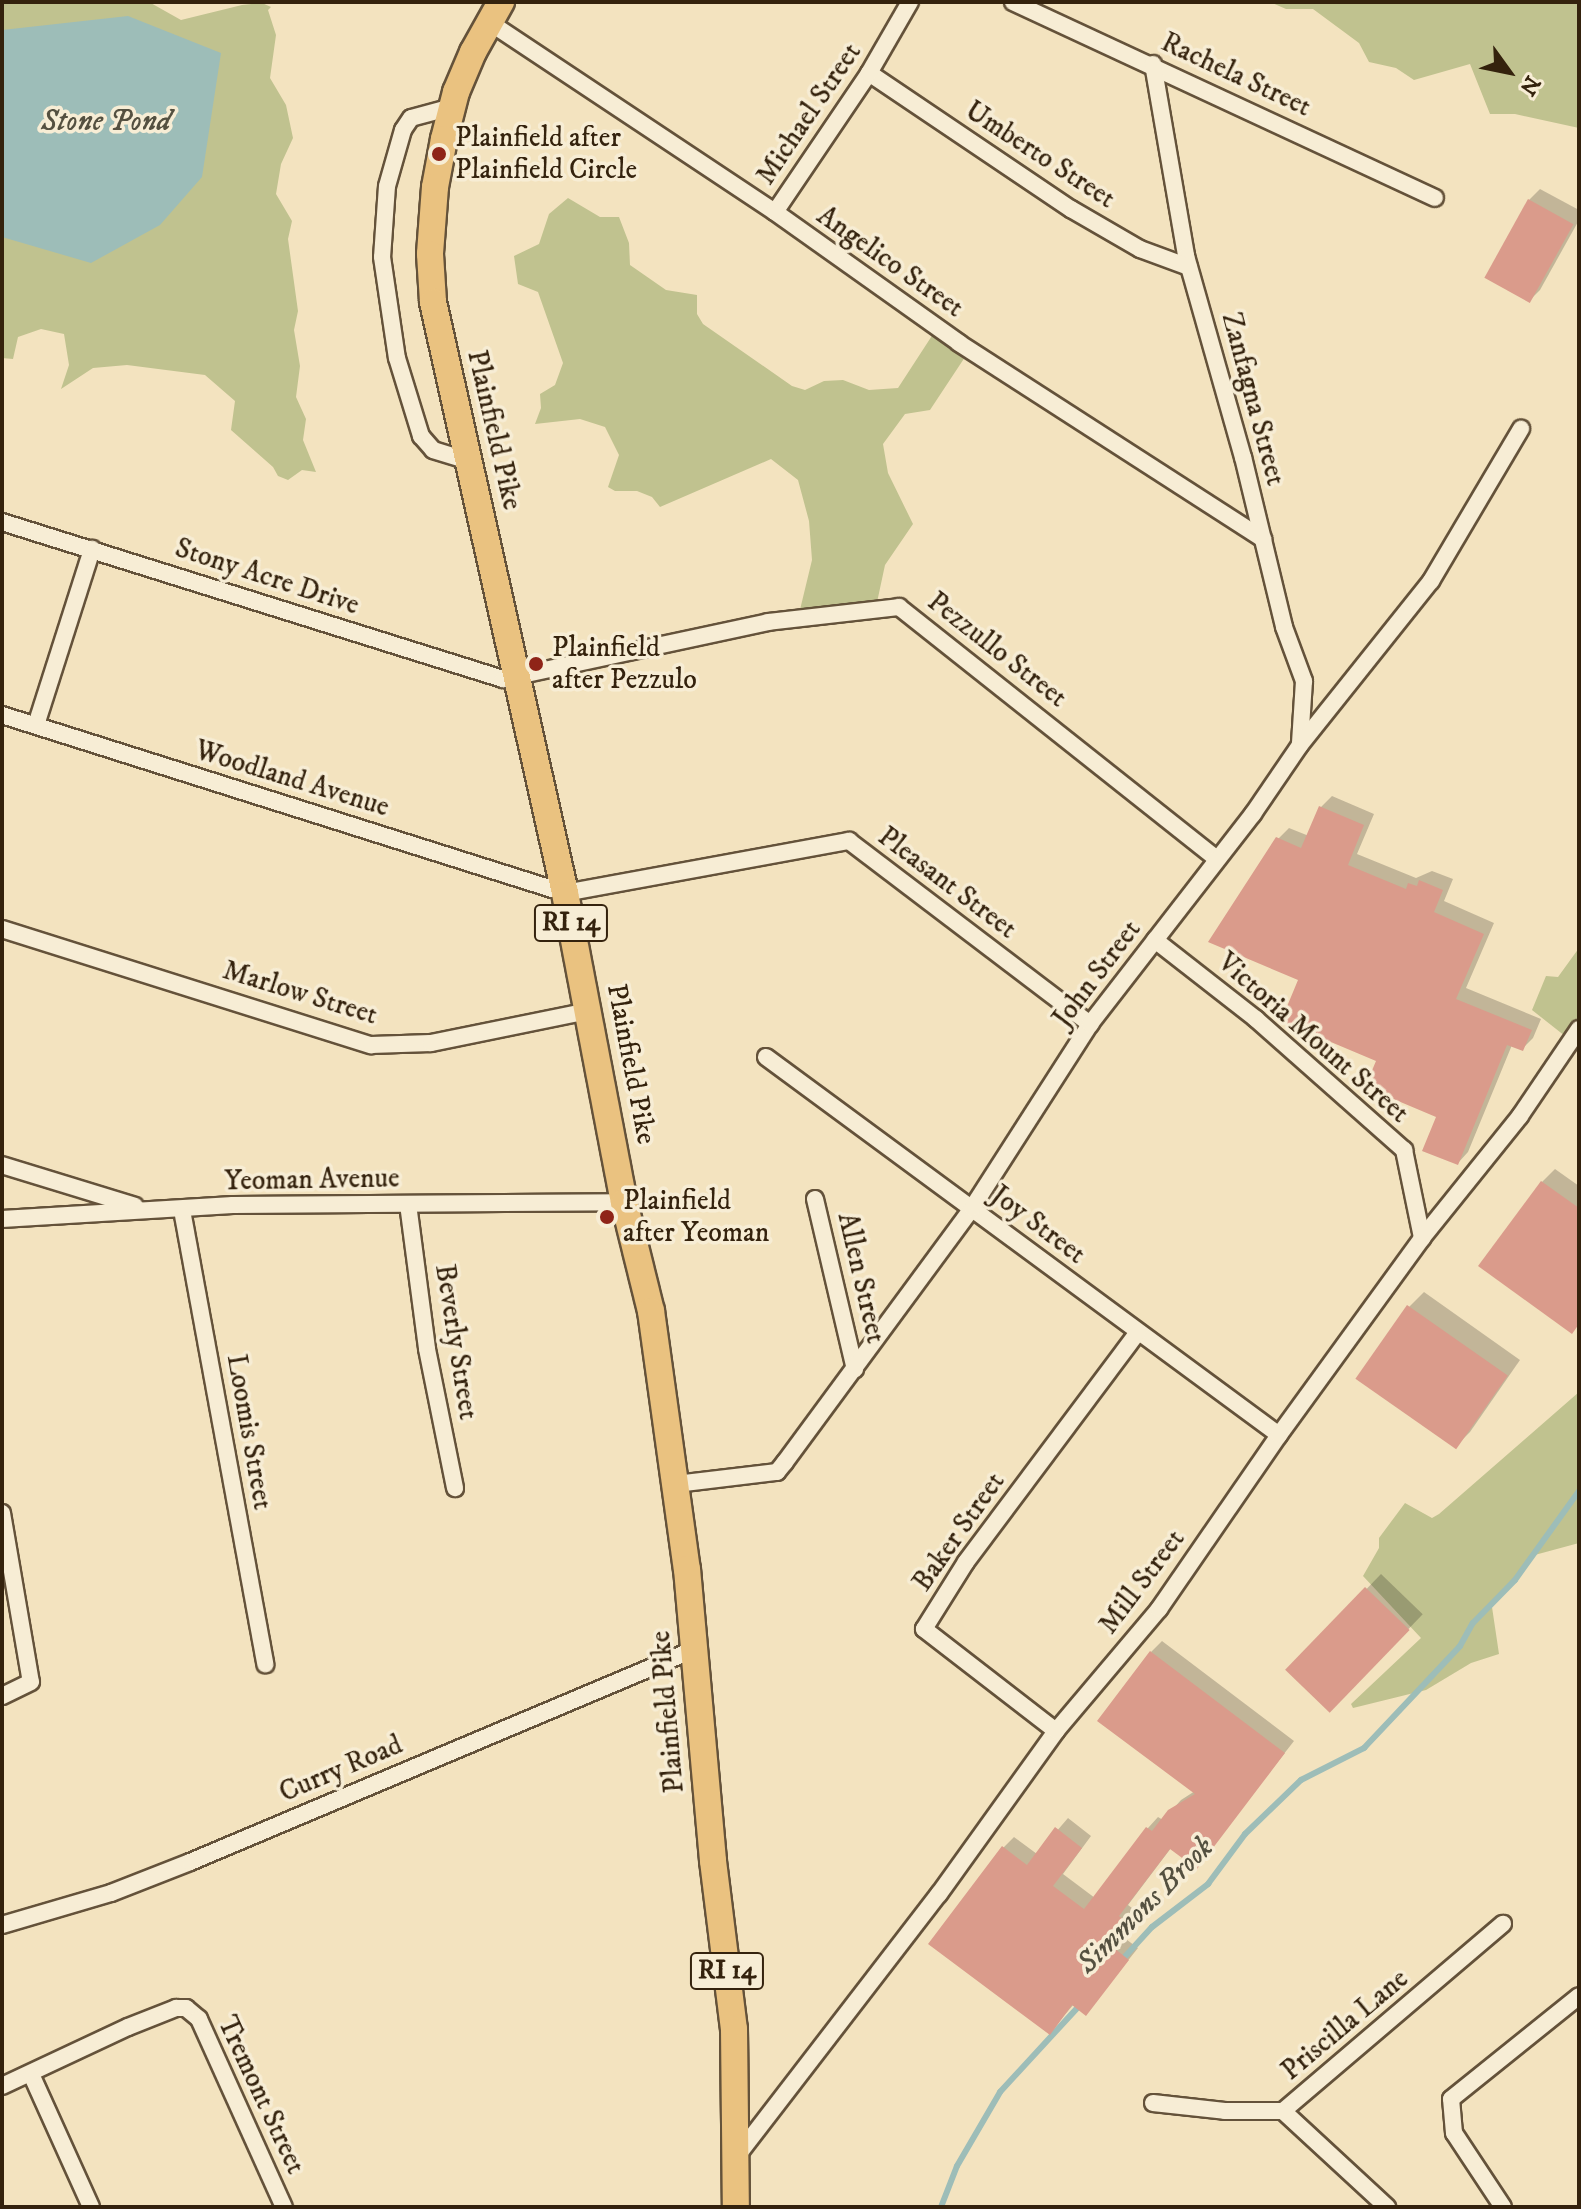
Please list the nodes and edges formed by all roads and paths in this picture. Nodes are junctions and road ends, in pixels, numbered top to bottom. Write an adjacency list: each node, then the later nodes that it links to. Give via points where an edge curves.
1 (910, 2): 5 (street, Michael Street)
2 (1013, 2): 4 (street, Rachela Street)
3 (496, 8): 6 (main road, Plainfield Pike / RI 14); 8 (street, Angelico Street)
4 (1153, 64): 7 (street, Rachela Street); 9 (street, Zanfagna Street)
5 (869, 73): 8 (street, Michael Street); 9 (street, Umberto Street, via 1071,209 1140,249)
6 (452, 107): 11 (main road, Plainfield Pike / RI 14, via 435,187 430,254 433,302); 11 (street, via 411,118 403,130 387,186 382,257 397,358 421,436 433,450)
7 (1435, 198)
8 (775, 212): 13 (street, Angelico Street, via 959,343)
9 (1189, 267): 13 (street, Zanfagna Street)
10 (1521, 429): 18 (street, John Street, via 1431,581)
11 (468, 461): 15 (main road, Plainfield Pike / RI 14)
12 (2, 522): 14 (street, Stony Acre Drive)
13 (1263, 539): 18 (street, Zanfagna Street, via 1284,627 1304,681)
14 (92, 549): 15 (street, Stony Acre Drive, via 503,679); 17 (street)
15 (517, 675): 19 (street, Pezzullo Street, via 768,622 899,607); 20 (main road, Plainfield Pike / RI 14)
16 (2, 715): 17 (street, Woodland Avenue)
17 (36, 725): 20 (street, Woodland Avenue)
18 (1300, 745): 19 (street, John Street, via 1271,791)
19 (1216, 858): 22 (street, John Street)
20 (565, 893): 23 (main road, Plainfield Pike / RI 14); 24 (street, Pleasant Street, via 849,841)
21 (2, 929): 23 (street, Marlow Street, via 371,1045 431,1043)
22 (1155, 940): 24 (street, John Street); 35 (street, Victoria Mount Street, via 1256,1019 1404,1150)
23 (588, 1011): 29 (main road, Plainfield Pike / RI 14)
24 (1090, 1024): 31 (street, John Street)
25 (1579, 1029): 35 (street, Mill Street, via 1520,1116)
26 (766, 1057): 31 (street, Joy Street)
27 (2, 1165): 32 (street)
28 (815, 1199): 37 (street, Allen Street)
29 (624, 1202): 30 (street, Yeoman Avenue); 39 (main road, Plainfield Pike / RI 14, via 651,1311)
30 (408, 1204): 33 (street, Yeoman Avenue); 40 (street, Beverly Street, via 427,1349)
31 (972, 1208): 36 (street, Joy Street); 37 (street, John Street)
32 (144, 1209): 33 (street, Yeoman Avenue); 34 (street, Yeoman Avenue)
33 (182, 1210): 43 (street, Loomis Street)
34 (2, 1219)
35 (1422, 1238): 38 (street, Mill Street)
36 (1138, 1332): 38 (street, Joy Street); 45 (street, Baker Street, via 966,1562 924,1629)
37 (855, 1369): 39 (street, John Street, via 777,1472)
38 (1279, 1435): 45 (street, Mill Street, via 1159,1609)
39 (676, 1484): 42 (main road, Plainfield Pike / RI 14)
40 (455, 1488)
41 (2, 1513): 44 (street, via 31,1682)
42 (695, 1649): 47 (street, Curry Road, via 190,1862 111,1893); 53 (main road, Plainfield Pike / RI 14, via 734,2029)
43 (265, 1664)
44 (2, 1696)
45 (1056, 1731): 53 (street, Mill Street, via 939,1894)
46 (1503, 1924): 52 (street, Priscilla Lane)
47 (2, 1925)
48 (1579, 1996): 58 (street, via 1451,2099 1454,2133)
49 (31, 2074): 50 (street); 54 (street); 55 (street, Tremont Street, via 128,2027 186,2008 199,2019)
50 (2, 2086)
51 (1153, 2103): 52 (street, Priscilla Lane)
52 (1283, 2111): 57 (street)
53 (736, 2158): 56 (main road, Plainfield Pike / RI 14)
54 (91, 2207)
55 (284, 2207)
56 (736, 2207)
57 (1387, 2207)
58 (1503, 2207)

